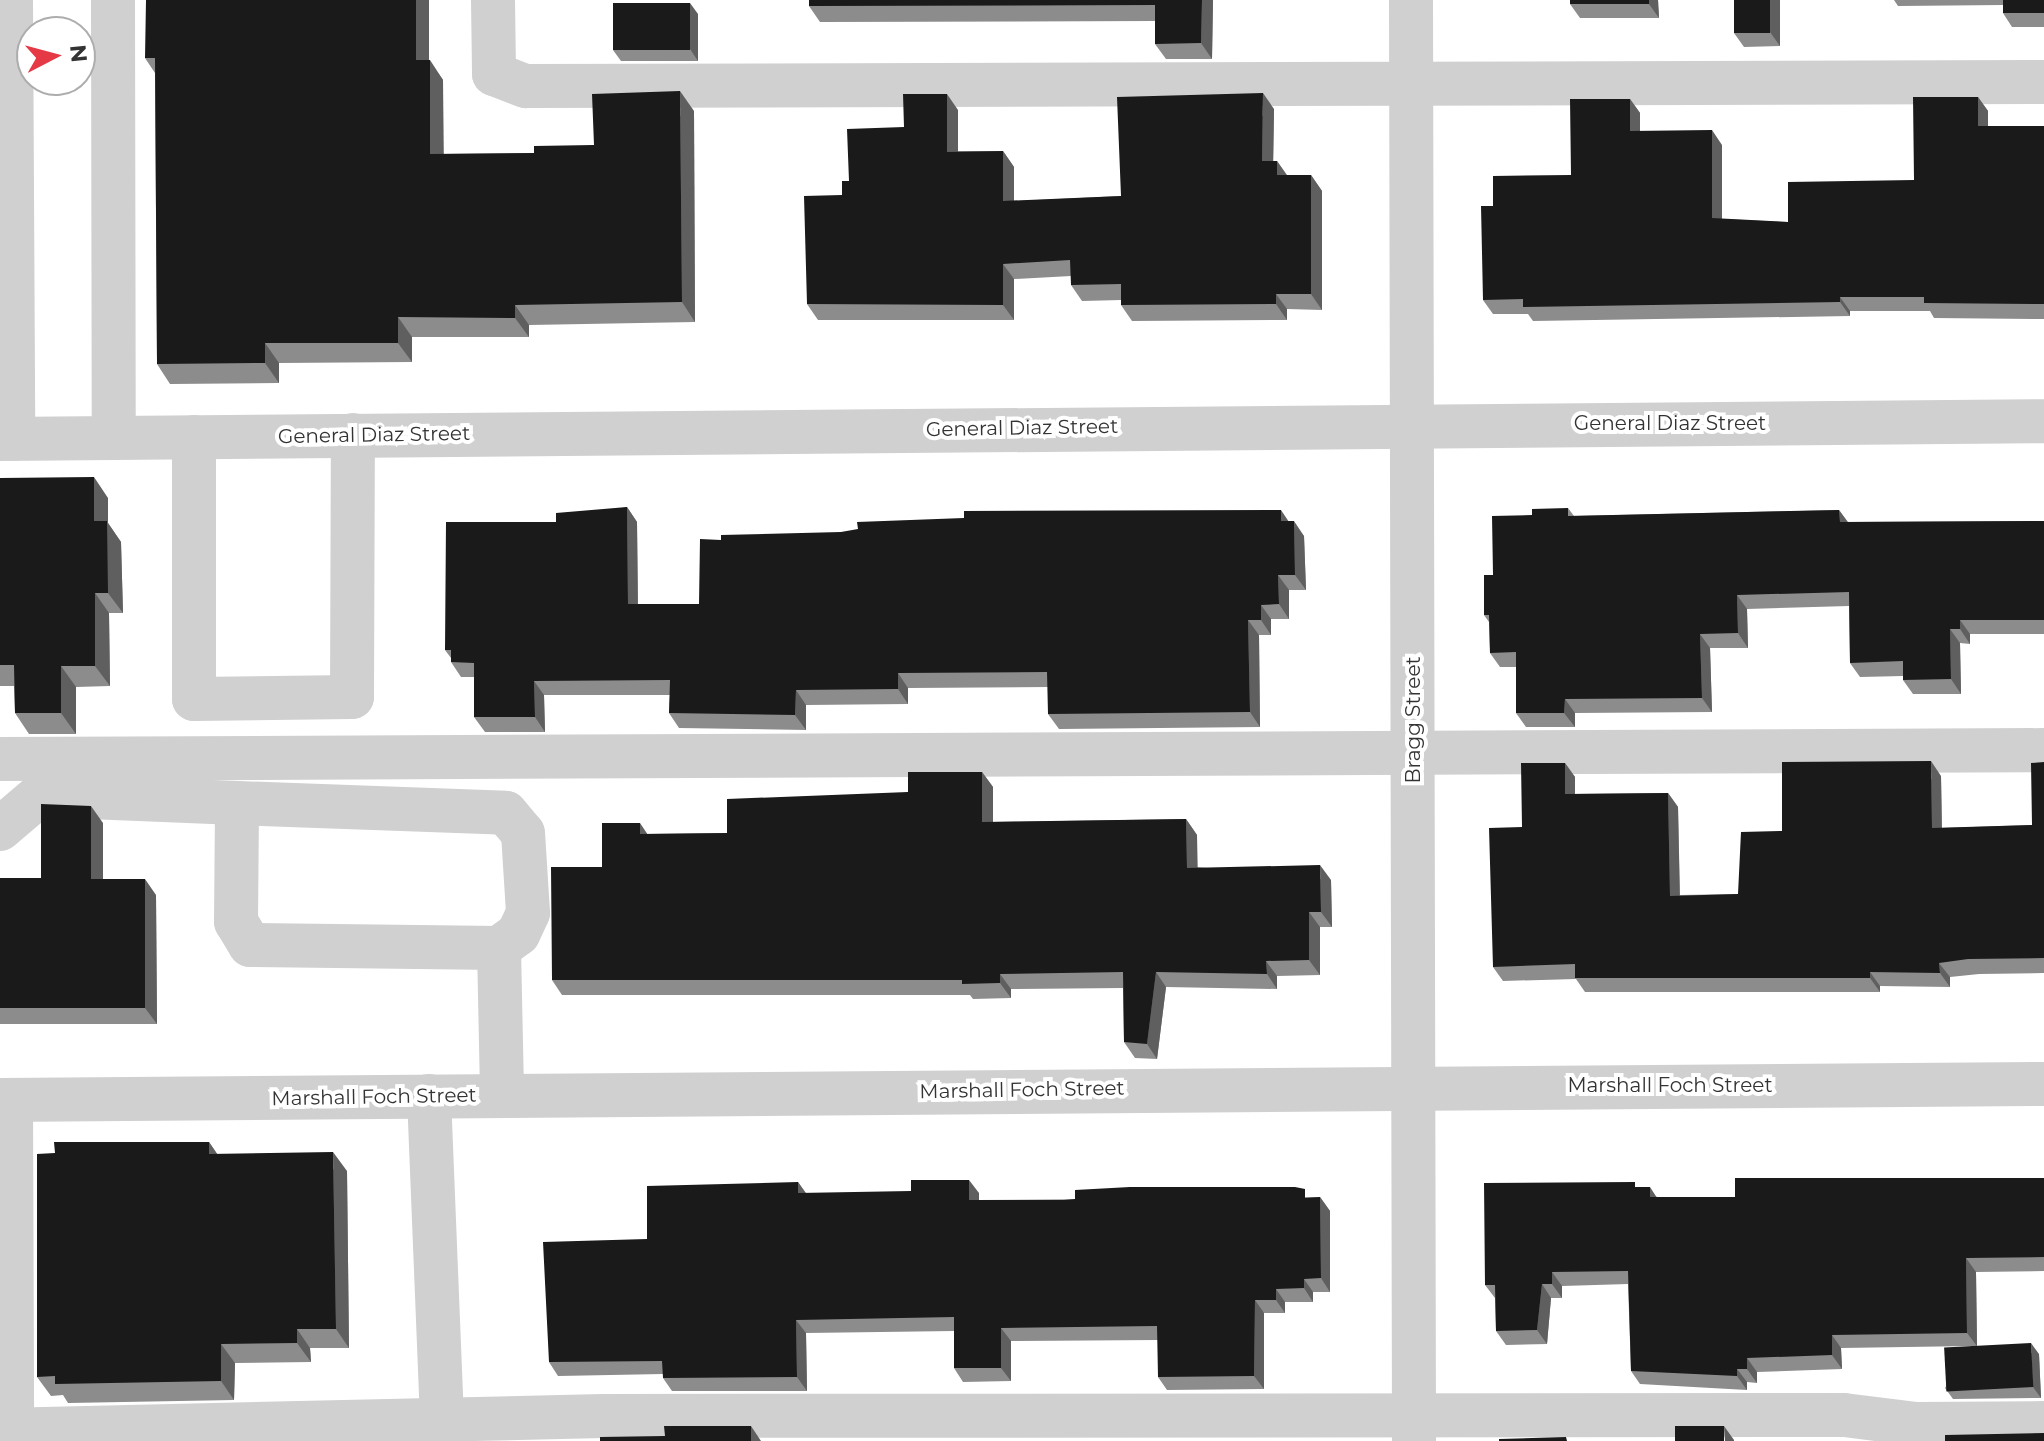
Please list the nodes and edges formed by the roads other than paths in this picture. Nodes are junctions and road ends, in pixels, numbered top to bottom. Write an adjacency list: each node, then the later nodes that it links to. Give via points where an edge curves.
1 (11, 0): 12 (street)
2 (113, 0): 11 (street)
3 (493, 0): 6 (street, via 494,74 526,86)
4 (1411, 0): 6 (street, Bragg Street)
5 (2044, 82): 6 (street)
6 (1411, 84): 8 (street, Bragg Street)
7 (2044, 421): 8 (street, General Diaz Street)
8 (1413, 424): 9 (street, General Diaz Street); 14 (street, Bragg Street)
9 (353, 435): 10 (street, General Diaz Street); 10 (street, via 352,697 320,698 194,699)
10 (194, 437): 11 (street, General Diaz Street)
11 (114, 438): 12 (street, General Diaz Street)
12 (6, 439)
13 (2044, 750): 14 (street)
14 (1413, 754): 15 (street, via 489,753); 20 (street, Bragg Street)
15 (0, 759)
16 (237, 803): 17 (street, via 40,795); 18 (street, via 236,922 250,945); 18 (street, via 506,813 523,833 528,913 518,934)
17 (0, 829)
18 (499, 948): 21 (street)
19 (2044, 1084): 20 (street, Marshall Foch Street)
20 (1413, 1086): 21 (street, Marshall Foch Street); 27 (street, Bragg Street)
21 (502, 1095): 22 (street, Marshall Foch Street)
22 (429, 1096): 23 (street, Marshall Foch Street); 24 (street)
23 (5, 1100): 26 (street)
24 (442, 1420): 26 (street); 27 (street)
25 (2044, 1423): 27 (street, via 1916,1424 1844,1415)
26 (6, 1430)
27 (1414, 1430)

